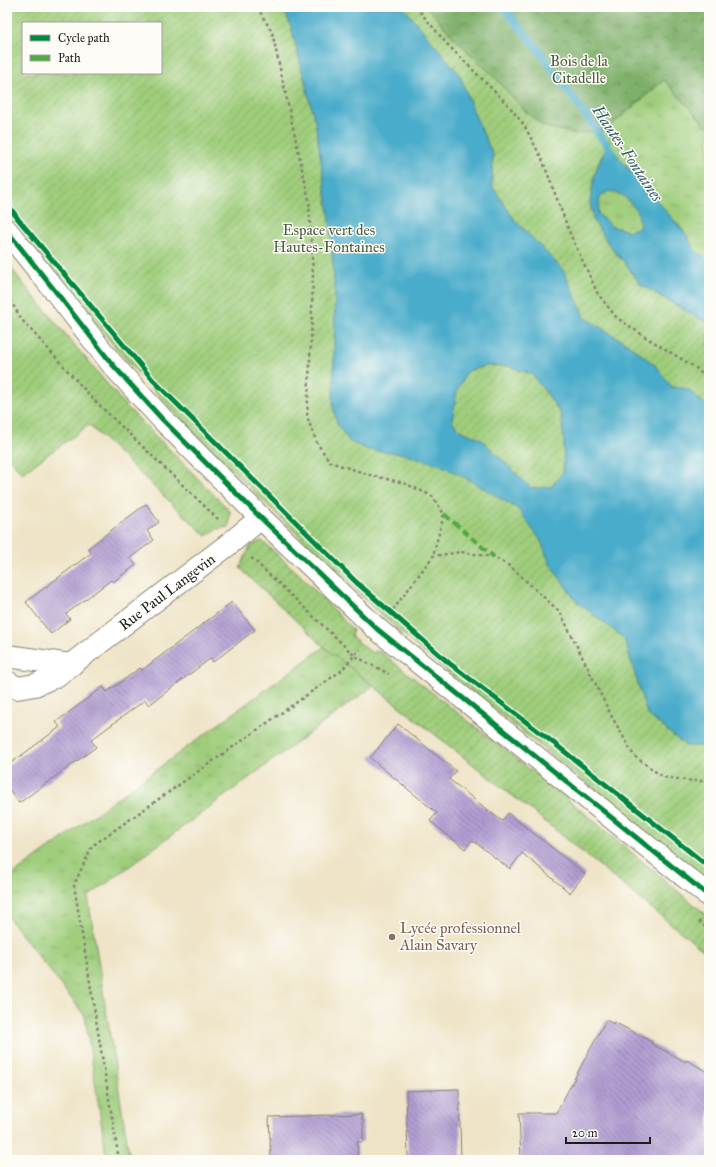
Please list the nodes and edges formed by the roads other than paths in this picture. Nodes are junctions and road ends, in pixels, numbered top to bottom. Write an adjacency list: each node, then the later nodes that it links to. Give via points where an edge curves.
1 (7, 231): 2 (street, via 112,364 163,420)
2 (261, 518): 4 (street, Rue Paul Langevin); 6 (street, via 376,629)
3 (7, 656): 4 (street)
4 (71, 665): 5 (street, Rue Paul Langevin, via 56,676 35,685 17,688)
5 (7, 682)
6 (709, 896)

